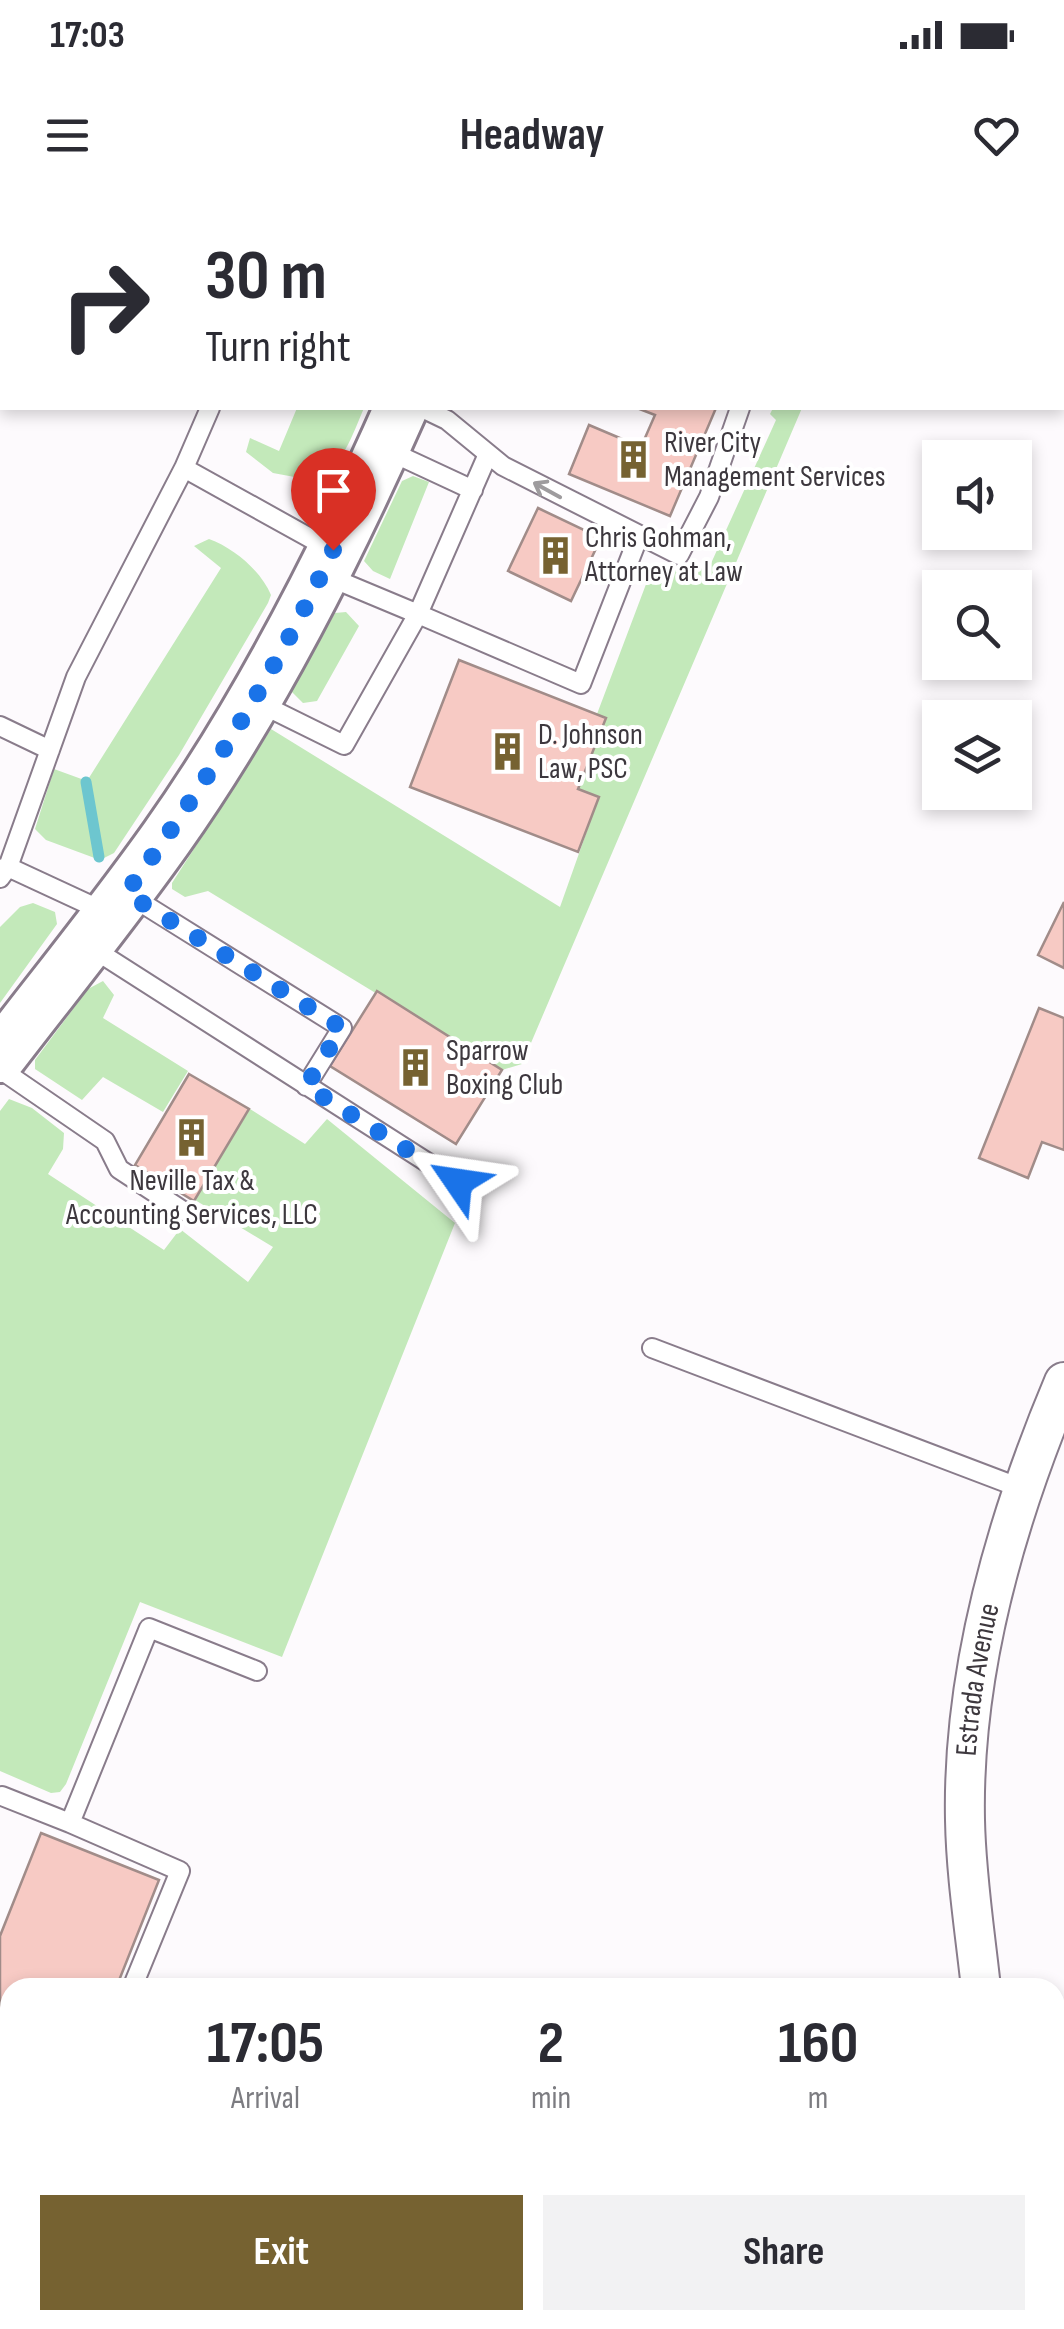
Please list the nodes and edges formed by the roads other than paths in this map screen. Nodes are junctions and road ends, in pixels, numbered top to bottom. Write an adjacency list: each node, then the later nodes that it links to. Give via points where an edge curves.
1 (209, 410): 6 (lane)
2 (426, 410): 5 (lane)
3 (739, 410): 8 (lane, via 709,497 678,556)
4 (391, 428): 7 (lane); 9 (main road)
5 (488, 454): 7 (lane); 8 (lane, one-way to 5)
6 (184, 468): 9 (lane); 13 (lane, via 76,676)
7 (473, 490): 10 (lane)
8 (638, 538): 10 (lane, via 580,684)
9 (328, 562): 10 (lane); 11 (main road)
10 (418, 614): 11 (lane, via 344,744)
11 (252, 699): 15 (main road, via 170,834)
12 (0, 726): 13 (lane)
13 (50, 750): 14 (lane)
14 (3, 871): 15 (lane)
15 (107, 918): 16 (main road); 18 (lane); 18 (lane, via 342,1028)
16 (0, 1056)
17 (0, 1069): 20 (lane, via 105,1140 119,1169)
18 (306, 1086): 19 (lane)
19 (458, 1182)
20 (183, 1211)
21 (652, 1348): 23 (lane)
22 (1064, 1382): 23 (street, Estrada Avenue)
23 (1023, 1489): 28 (street, Estrada Avenue, via 977,1682 969,1751 965,1819)
24 (257, 1672): 26 (lane, via 149,1628)
25 (1, 1797): 26 (lane)
26 (70, 1823): 27 (lane, via 180,1871)
27 (136, 1978)
28 (980, 1978)

